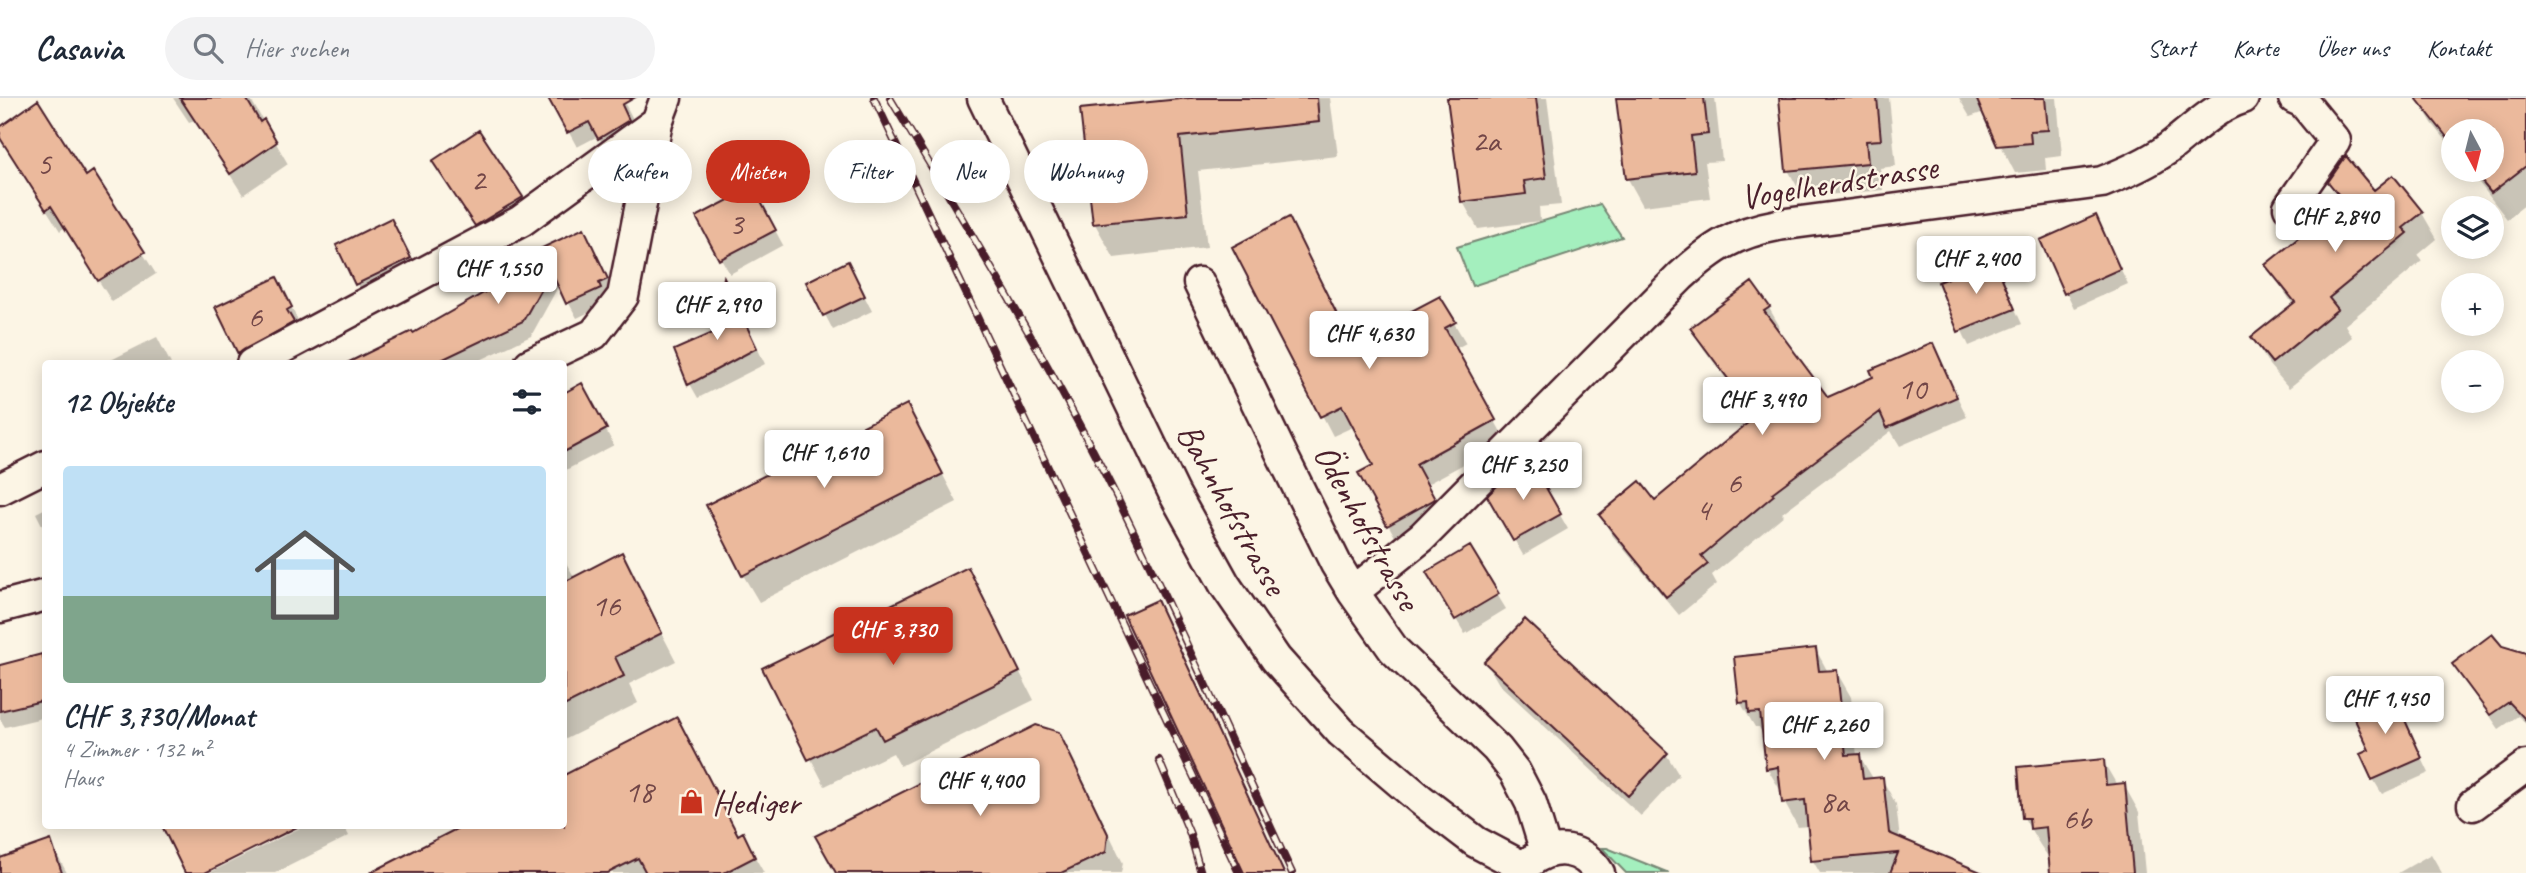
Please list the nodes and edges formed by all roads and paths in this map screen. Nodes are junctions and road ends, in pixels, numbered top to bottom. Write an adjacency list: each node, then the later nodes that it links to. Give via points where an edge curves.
1 (983, 98): 16 (street, Bahnhofstrasse, via 1174,493 1225,585 1276,659 1341,732 1421,800 1476,842)
2 (2244, 98): 11 (street, Vogelherdstrasse, via 2211,115 2135,169 2102,182 1778,225 1739,234 1708,251 1422,537)
3 (2294, 98): 5 (street, via 2303,102 2335,141)
4 (662, 110): 7 (street, via 521,221); 8 (street, via 623,296 594,334)
5 (2289, 207)
6 (1199, 283): 11 (street, Ödenhofstrasse)
7 (260, 360)
8 (539, 360)
9 (42, 468): 10 (street)
10 (0, 489)
11 (1353, 592): 16 (street, Ödenhofstrasse, via 1394,650 1515,772 1531,803)
12 (42, 596): 13 (street)
13 (0, 607)
14 (2526, 766): 15 (street)
15 (2473, 805)
16 (1532, 864): 17 (street, via 1570,850 1591,862)
17 (1599, 873)

